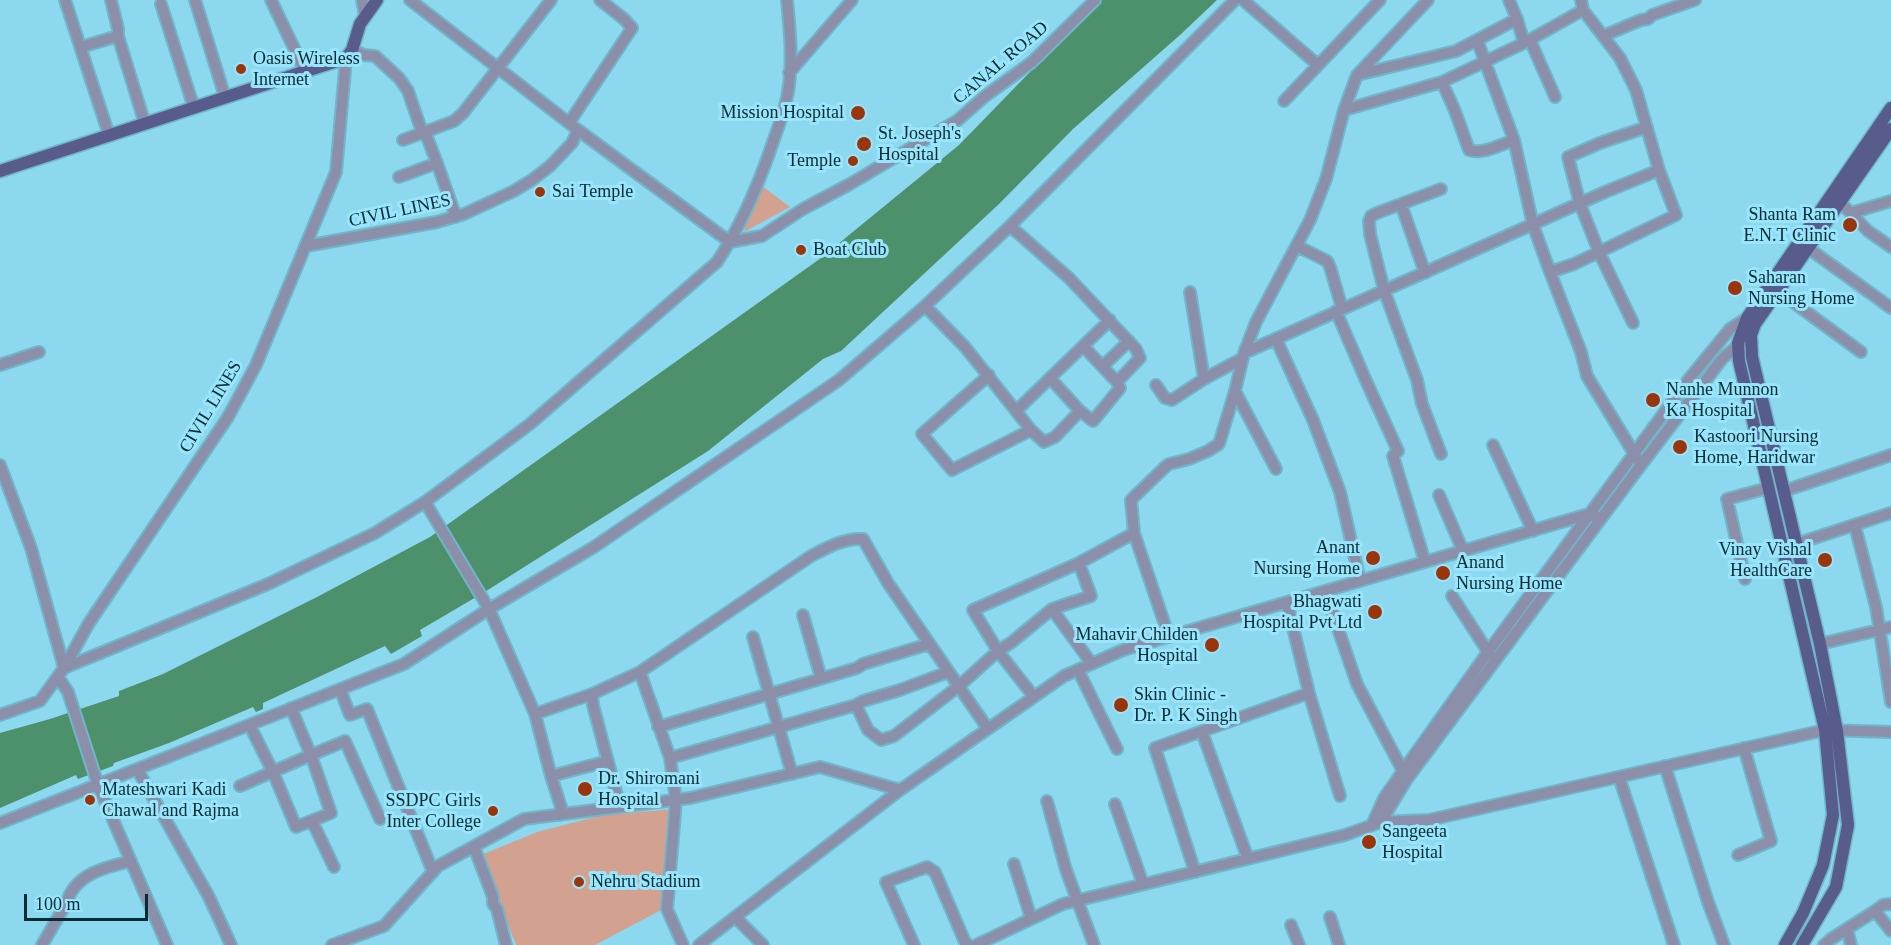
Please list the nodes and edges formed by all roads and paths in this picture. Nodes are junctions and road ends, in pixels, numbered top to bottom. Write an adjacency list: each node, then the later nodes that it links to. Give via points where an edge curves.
1 (65, 0): 27 (street)
2 (111, 0): 23 (street)
3 (195, 0): 36 (street)
4 (271, 0): 32 (street)
5 (362, 0): 21 (street)
6 (376, 0): 21 (main road)
7 (410, 0): 31 (street)
8 (551, 0): 31 (street)
9 (600, 0): 43 (street, CIVIL LINES, via 632,28)
10 (787, 0): 33 (street)
11 (852, 0): 33 (street)
12 (1095, 0): 63 (street, CANAL ROAD, via 1032,62 958,120 762,236)
13 (1235, 0): 62 (street)
14 (1243, 0): 30 (street)
15 (1380, 0): 30 (street)
16 (1428, 0): 34 (street)
17 (1509, 0): 22 (street)
18 (1695, 0): 24 (street)
19 (160, 4): 39 (street)
20 (1582, 5): 24 (street); 26 (street)
21 (365, 16): 28 (main road)
22 (1517, 19): 25 (street); 26 (street)
23 (118, 36): 27 (street); 42 (street)
24 (1603, 36): 44 (street, via 1620,58 1636,90)
25 (1477, 40): 29 (street); 34 (street, via 1456,51)
26 (1524, 43): 29 (street); 37 (street, via 1530,40)
27 (81, 47): 47 (street)
28 (349, 54): 32 (main road); 46 (street, via 375,56 399,78); 64 (street, CIVIL LINES, via 336,172)
29 (1485, 62): 35 (street); 49 (street)
30 (1318, 65): 38 (street)
31 (499, 68): 43 (street); 46 (street, via 454,121)
32 (304, 72): 36 (main road)
33 (789, 74): 63 (street, via 781,122)
34 (1357, 75): 41 (street)
35 (1442, 82): 41 (street); 49 (street, via 1469,150 1480,152)
36 (225, 97): 39 (main road)
37 (1555, 97)
38 (1284, 101)
39 (194, 108): 42 (main road)
40 (1891, 108): 77 (main road)
41 (1344, 110): 65 (street, via 1326,179)
42 (145, 124): 47 (main road)
43 (573, 126): 60 (street, CIVIL LINES, via 572,143 532,180); 63 (street)
44 (1647, 127): 51 (street); 58 (street, via 1568,157)
45 (1891, 129): 56 (main road)
46 (425, 132): 48 (street); 50 (street)
47 (109, 135): 52 (main road)
48 (403, 140)
49 (1514, 140): 61 (street)
50 (437, 164): 53 (street); 60 (street)
51 (1659, 170): 58 (street); 68 (street, via 1676,215)
52 (0, 171)
53 (399, 177)
54 (1441, 189): 57 (street)
55 (1891, 201): 59 (street)
56 (1840, 202): 59 (street); 67 (main road)
57 (1401, 204): 70 (street); 71 (street, via 1371,216 1369,221)
58 (1580, 204): 61 (street); 68 (street)
59 (1851, 213): 66 (street)
60 (456, 217): 64 (street, CIVIL LINES)
61 (1533, 225): 69 (street); 70 (street)
62 (1010, 226): 74 (street); 78 (street)
63 (730, 242): 109 (street, via 717,262 530,424)
64 (306, 246): 138 (street, CIVIL LINES, via 256,365 228,417 89,623)
65 (1297, 246): 76 (street, via 1327,261); 87 (street, via 1256,322)
66 (1891, 247)
67 (1808, 248): 72 (main road); 75 (street)
68 (1599, 252): 69 (street); 79 (street)
69 (1550, 272): 101 (street, via 1587,376)
70 (1425, 273): 71 (street)
71 (1384, 290): 76 (street); 100 (street)
72 (1778, 291): 80 (main road); 86 (street)
73 (1190, 292): 92 (street)
74 (925, 306): 90 (street); 125 (street, via 839,380 594,547)
75 (1891, 308)
76 (1339, 310): 81 (street); 118 (street, via 1398,451 1393,456)
77 (1747, 318): 83 (main road); 101 (street, via 1731,329)
78 (1110, 320): 82 (street); 84 (street)
79 (1633, 323)
80 (1751, 335): 83 (street); 107 (main road, via 1752,357)
81 (1276, 339): 87 (street); 121 (street, via 1340,492)
82 (1129, 341): 89 (street); 93 (street, via 1140,358)
83 (1738, 343): 104 (street); 106 (main road)
84 (1083, 346): 89 (street); 91 (street)
85 (39, 352): 88 (street)
86 (1861, 352)
87 (1243, 356): 92 (street); 95 (street)
88 (0, 365)
89 (1102, 366): 93 (street)
90 (988, 375): 96 (street); 98 (street, via 922,434 952,470)
91 (1050, 378): 96 (street); 97 (street)
92 (1204, 379): 94 (street, via 1172,400 1165,398)
93 (1117, 382): 97 (street, via 1120,388 1093,421)
94 (1156, 385)
95 (1235, 391): 105 (street); 115 (street, via 1219,444 1169,464 1131,501)
96 (1016, 411): 98 (street)
97 (1080, 411): 98 (street, via 1055,438 1044,442)
98 (1031, 430)
99 (1493, 446): 114 (street)
100 (1441, 454)
101 (1634, 454): 104 (street); 111 (street)
102 (1891, 455): 107 (street)
103 (0, 465): 138 (street, via 31,548)
104 (1641, 465): 112 (street)
105 (1276, 470)
106 (1768, 488): 120 (street, via 1727,499); 157 (main road)
107 (1783, 490): 116 (main road)
108 (1439, 495): 117 (street)
109 (425, 502): 125 (street); 138 (street, via 375,533 278,579)
110 (1891, 513): 113 (street)
111 (1589, 514): 112 (street); 114 (street); 135 (street)
112 (1601, 518): 135 (street)
113 (1854, 526): 116 (street); 129 (street, via 1876,607)
114 (1533, 531): 117 (street)
115 (1134, 533): 119 (street); 130 (street)
116 (1797, 544): 133 (main road)
117 (1463, 551): 118 (street)
118 (1425, 562): 121 (street)
119 (1078, 563): 126 (street, via 1091,596); 134 (street, via 973,610)
120 (1745, 579)
121 (1360, 581): 122 (street)
122 (1325, 591): 124 (street); 169 (street, via 1357,684)
123 (1452, 596): 135 (street)
124 (1287, 603): 130 (street); 145 (street)
125 (489, 609): 143 (street, via 404,664); 151 (street)
126 (1052, 609): 134 (street); 136 (street)
127 (803, 615): 141 (street)
128 (1891, 627): 129 (street)
129 (1878, 631): 133 (street); 148 (street)
130 (1169, 637): 136 (street)
131 (753, 638): 144 (street)
132 (929, 644): 139 (street, via 863,539 856,538 812,556); 140 (street); 141 (street)
133 (1820, 644): 157 (main road)
134 (998, 651): 142 (street); 147 (street)
135 (1491, 656): 169 (street)
136 (1092, 664): 137 (street)
137 (1078, 670): 147 (street); 161 (street)
138 (61, 672): 152 (street, CIVIL LINES, via 40,701); 172 (street)
139 (640, 672): 146 (street); 154 (street)
140 (948, 672): 142 (street); 149 (street)
141 (821, 678): 144 (street)
142 (959, 686): 149 (street, via 894,736 880,740 868,730); 156 (street)
143 (340, 689): 150 (street); 191 (street, via 350,715 367,710)
144 (770, 693): 153 (street); 154 (street)
145 (1309, 693): 158 (street); 175 (street)
146 (592, 694): 151 (street); 164 (street)
147 (1034, 697): 156 (street)
148 (1891, 702)
149 (856, 705): 153 (street)
150 (291, 708): 162 (street); 166 (street)
151 (535, 714): 170 (street)
152 (0, 715)
153 (778, 726): 163 (street); 168 (street)
154 (658, 727): 163 (street)
155 (251, 728): 167 (street)
156 (988, 729): 174 (street)
157 (1831, 731): 159 (street); 160 (street); 219 (main road, via 1833,814 1823,865); 220 (main road, via 1848,825 1836,887)
158 (1202, 732): 187 (street); 192 (street, via 1155,748)
159 (1891, 732)
160 (1744, 748): 165 (street); 186 (street, via 1771,841)
161 (1117, 749)
162 (311, 755): 167 (street); 181 (street, via 345,741); 182 (street, via 332,813)
163 (670, 758): 176 (street)
164 (608, 761): 170 (street); 179 (street)
165 (1665, 766): 171 (street); 218 (street)
166 (137, 769): 172 (street); 205 (street, via 209,897)
167 (273, 772): 173 (street); 182 (street, via 296,827)
168 (792, 774): 174 (street, via 820,767); 176 (street)
169 (1405, 775): 184 (street)
170 (551, 776): 180 (street)
171 (1619, 777): 184 (street, via 1429,820); 217 (street)
172 (96, 781): 183 (street); 188 (street)
173 (240, 786)
174 (900, 790): 197 (street)
175 (1340, 796)
176 (676, 800): 179 (street); 208 (street, via 667,909)
177 (1047, 801): 194 (street)
178 (1115, 804): 193 (street)
179 (620, 807): 180 (street)
180 (560, 814): 185 (street, via 524,819)
181 (380, 819)
182 (312, 821): 190 (street)
183 (0, 823)
184 (1376, 823): 187 (street, via 1345,836)
185 (474, 847): 191 (street); 207 (street)
186 (1738, 855)
187 (1248, 859): 192 (street)
188 (131, 861): 203 (street, via 105,868 78,882); 204 (street)
189 (1014, 864): 199 (street)
190 (334, 867)
191 (433, 872): 206 (street, via 384,926)
192 (1195, 872): 193 (street)
193 (1143, 884): 194 (street)
194 (1077, 900): 199 (street); 214 (street)
195 (1891, 904): 196 (street)
196 (1875, 911): 201 (street); 202 (street)
197 (739, 914): 209 (street); 210 (street, via 738,920)
198 (1330, 917): 216 (street)
199 (1031, 918): 213 (street)
200 (1291, 925): 215 (street)
201 (1847, 929): 221 (street); 222 (street)
202 (1891, 931)
203 (42, 945)
204 (166, 945)
205 (231, 945)
206 (332, 945)
207 (506, 945)
208 (683, 945)
209 (699, 945)
210 (763, 945)
211 (914, 945): 212 (street, via 886,882 927,867 935,872)
212 (969, 945)
213 (976, 945)
214 (1094, 945)
215 (1299, 945)
216 (1339, 945)
217 (1674, 945)
218 (1724, 945)
219 (1785, 945)
220 (1802, 945)
221 (1824, 945)
222 (1851, 945)

